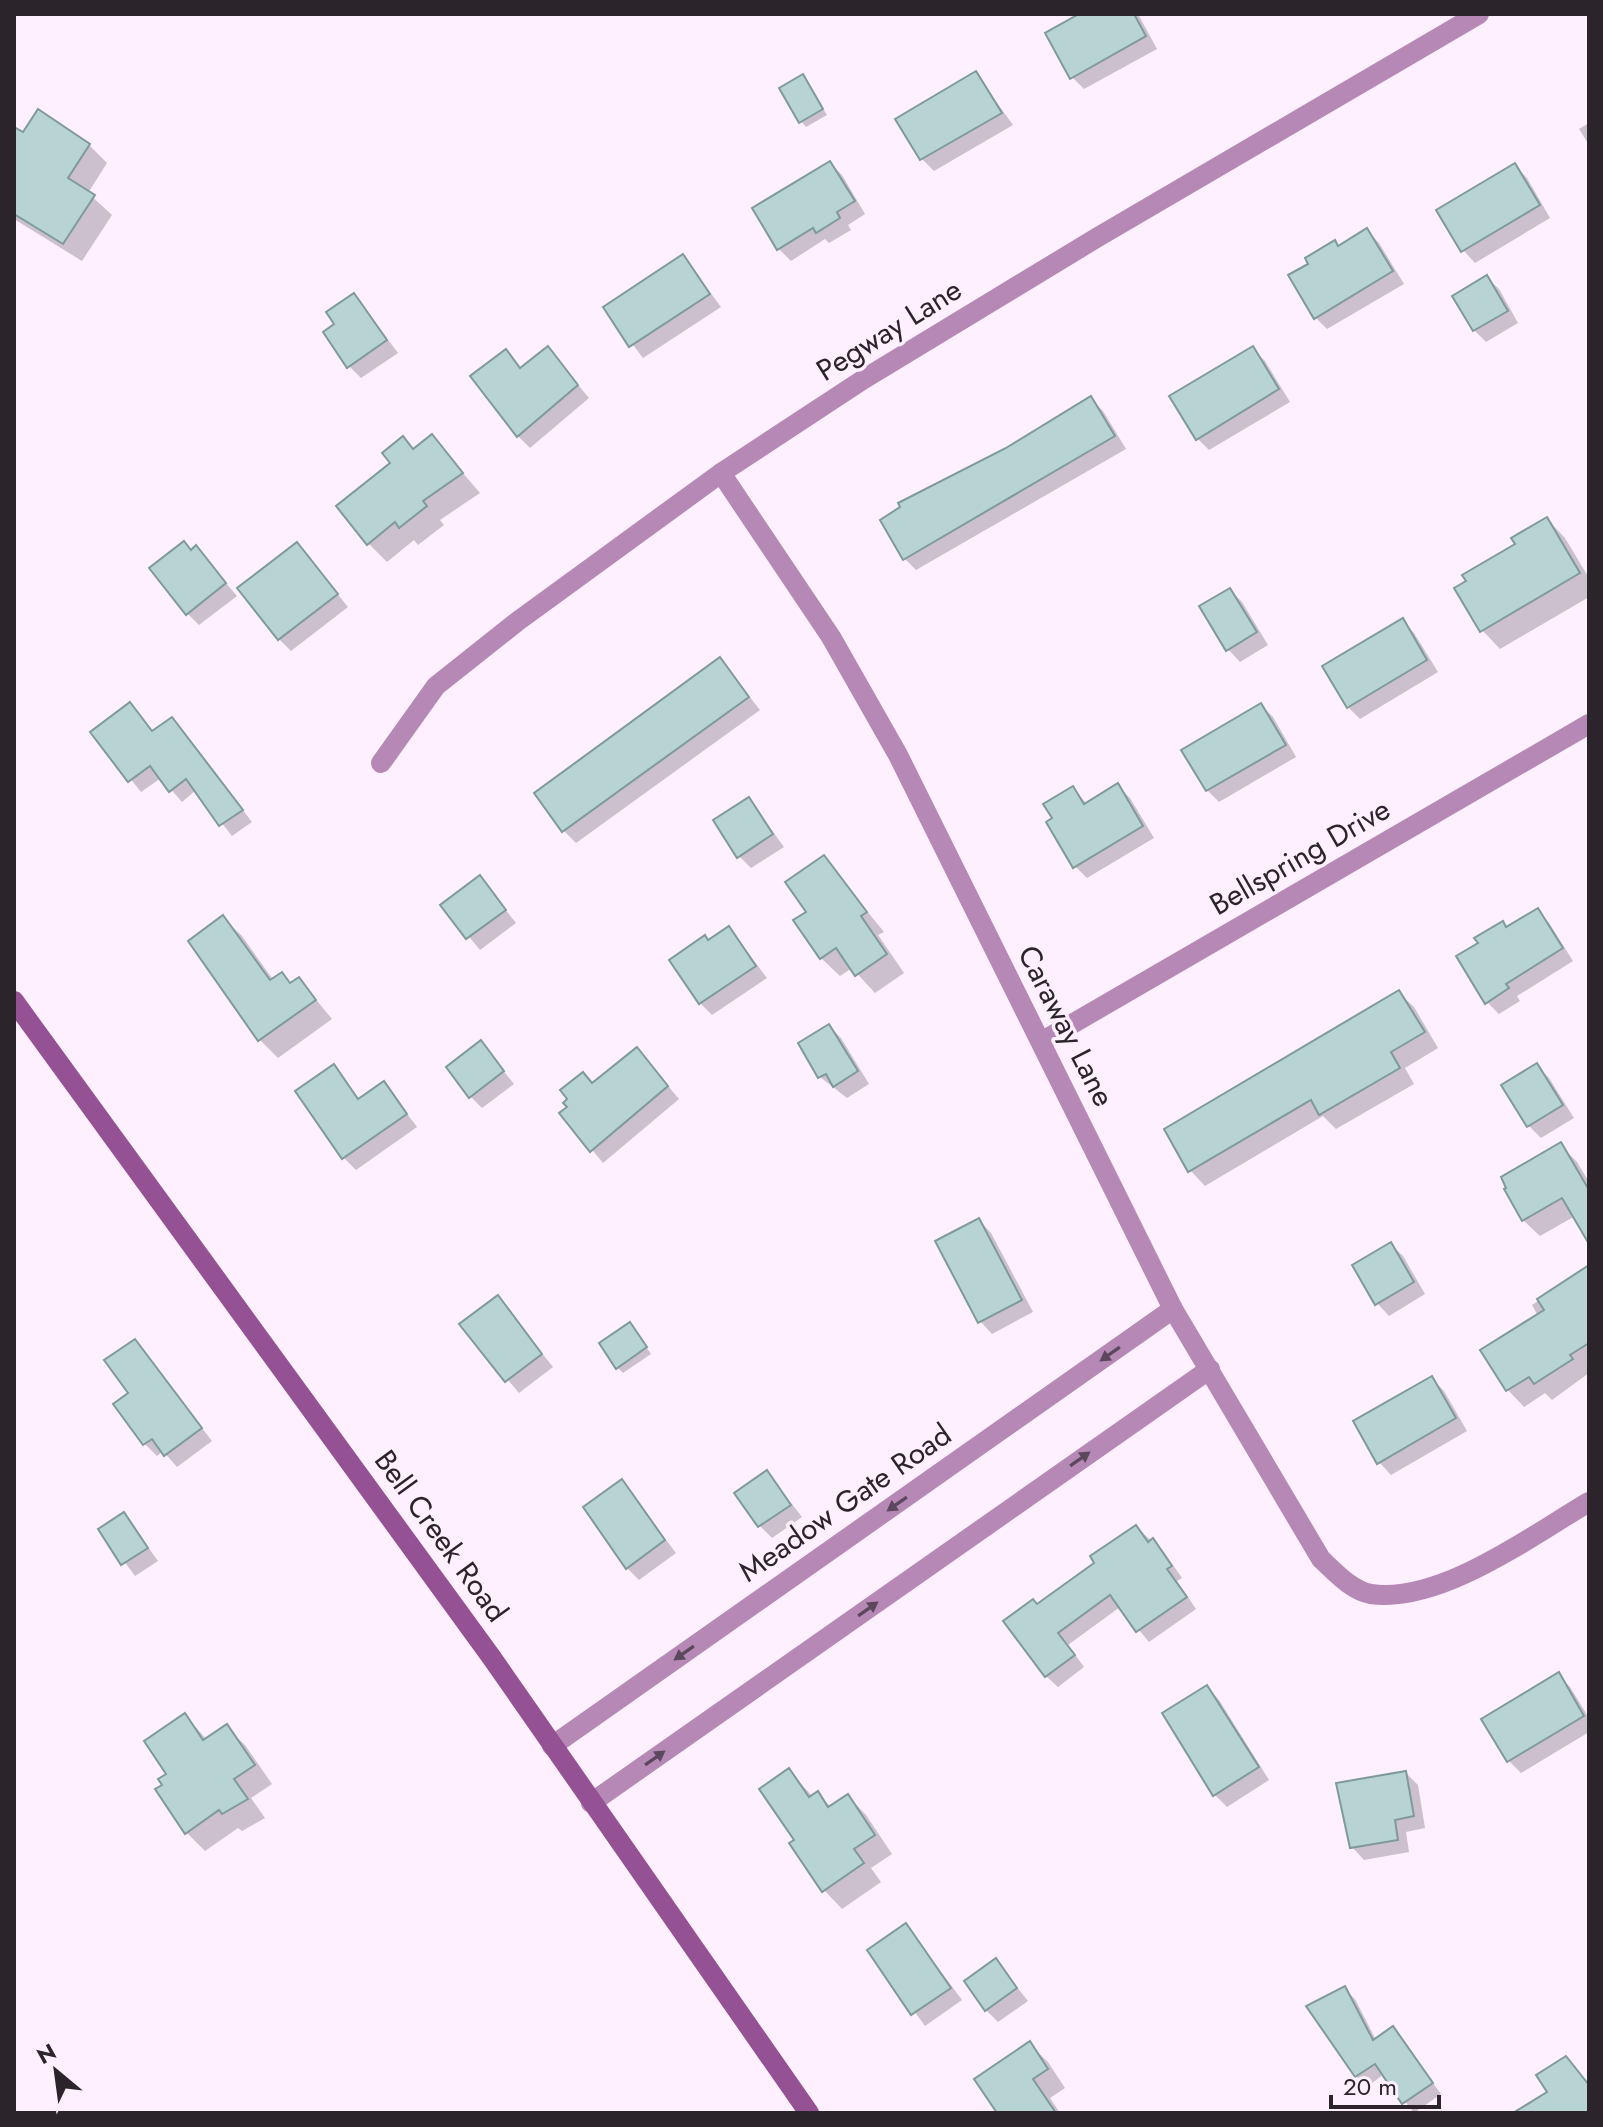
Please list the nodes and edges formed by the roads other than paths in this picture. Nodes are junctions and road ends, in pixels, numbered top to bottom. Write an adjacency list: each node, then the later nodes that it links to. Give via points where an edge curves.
1 (1479, 14): 2 (street, Pegway Lane, via 1098,237)
2 (721, 473): 4 (street, Pegway Lane, via 436,686); 6 (street, Caraway Lane, via 831,637 891,742)
3 (1589, 724): 6 (street, Bellspring Drive)
4 (381, 763)
5 (14, 1001): 10 (street, Bell Creek Road)
6 (1041, 1042): 7 (street, Caraway Lane)
7 (1173, 1309): 8 (street, Caraway Lane); 10 (street, Meadow Gate Road, one-way to 10)
8 (1210, 1369): 9 (street, Caraway Lane, via 1321,1559 1368,1594 1408,1595 1467,1571); 11 (street, one-way to 8)
9 (1589, 1502)
10 (552, 1746): 11 (street, Bell Creek Road)
11 (591, 1803): 12 (street, Bell Creek Road)
12 (809, 2113)

